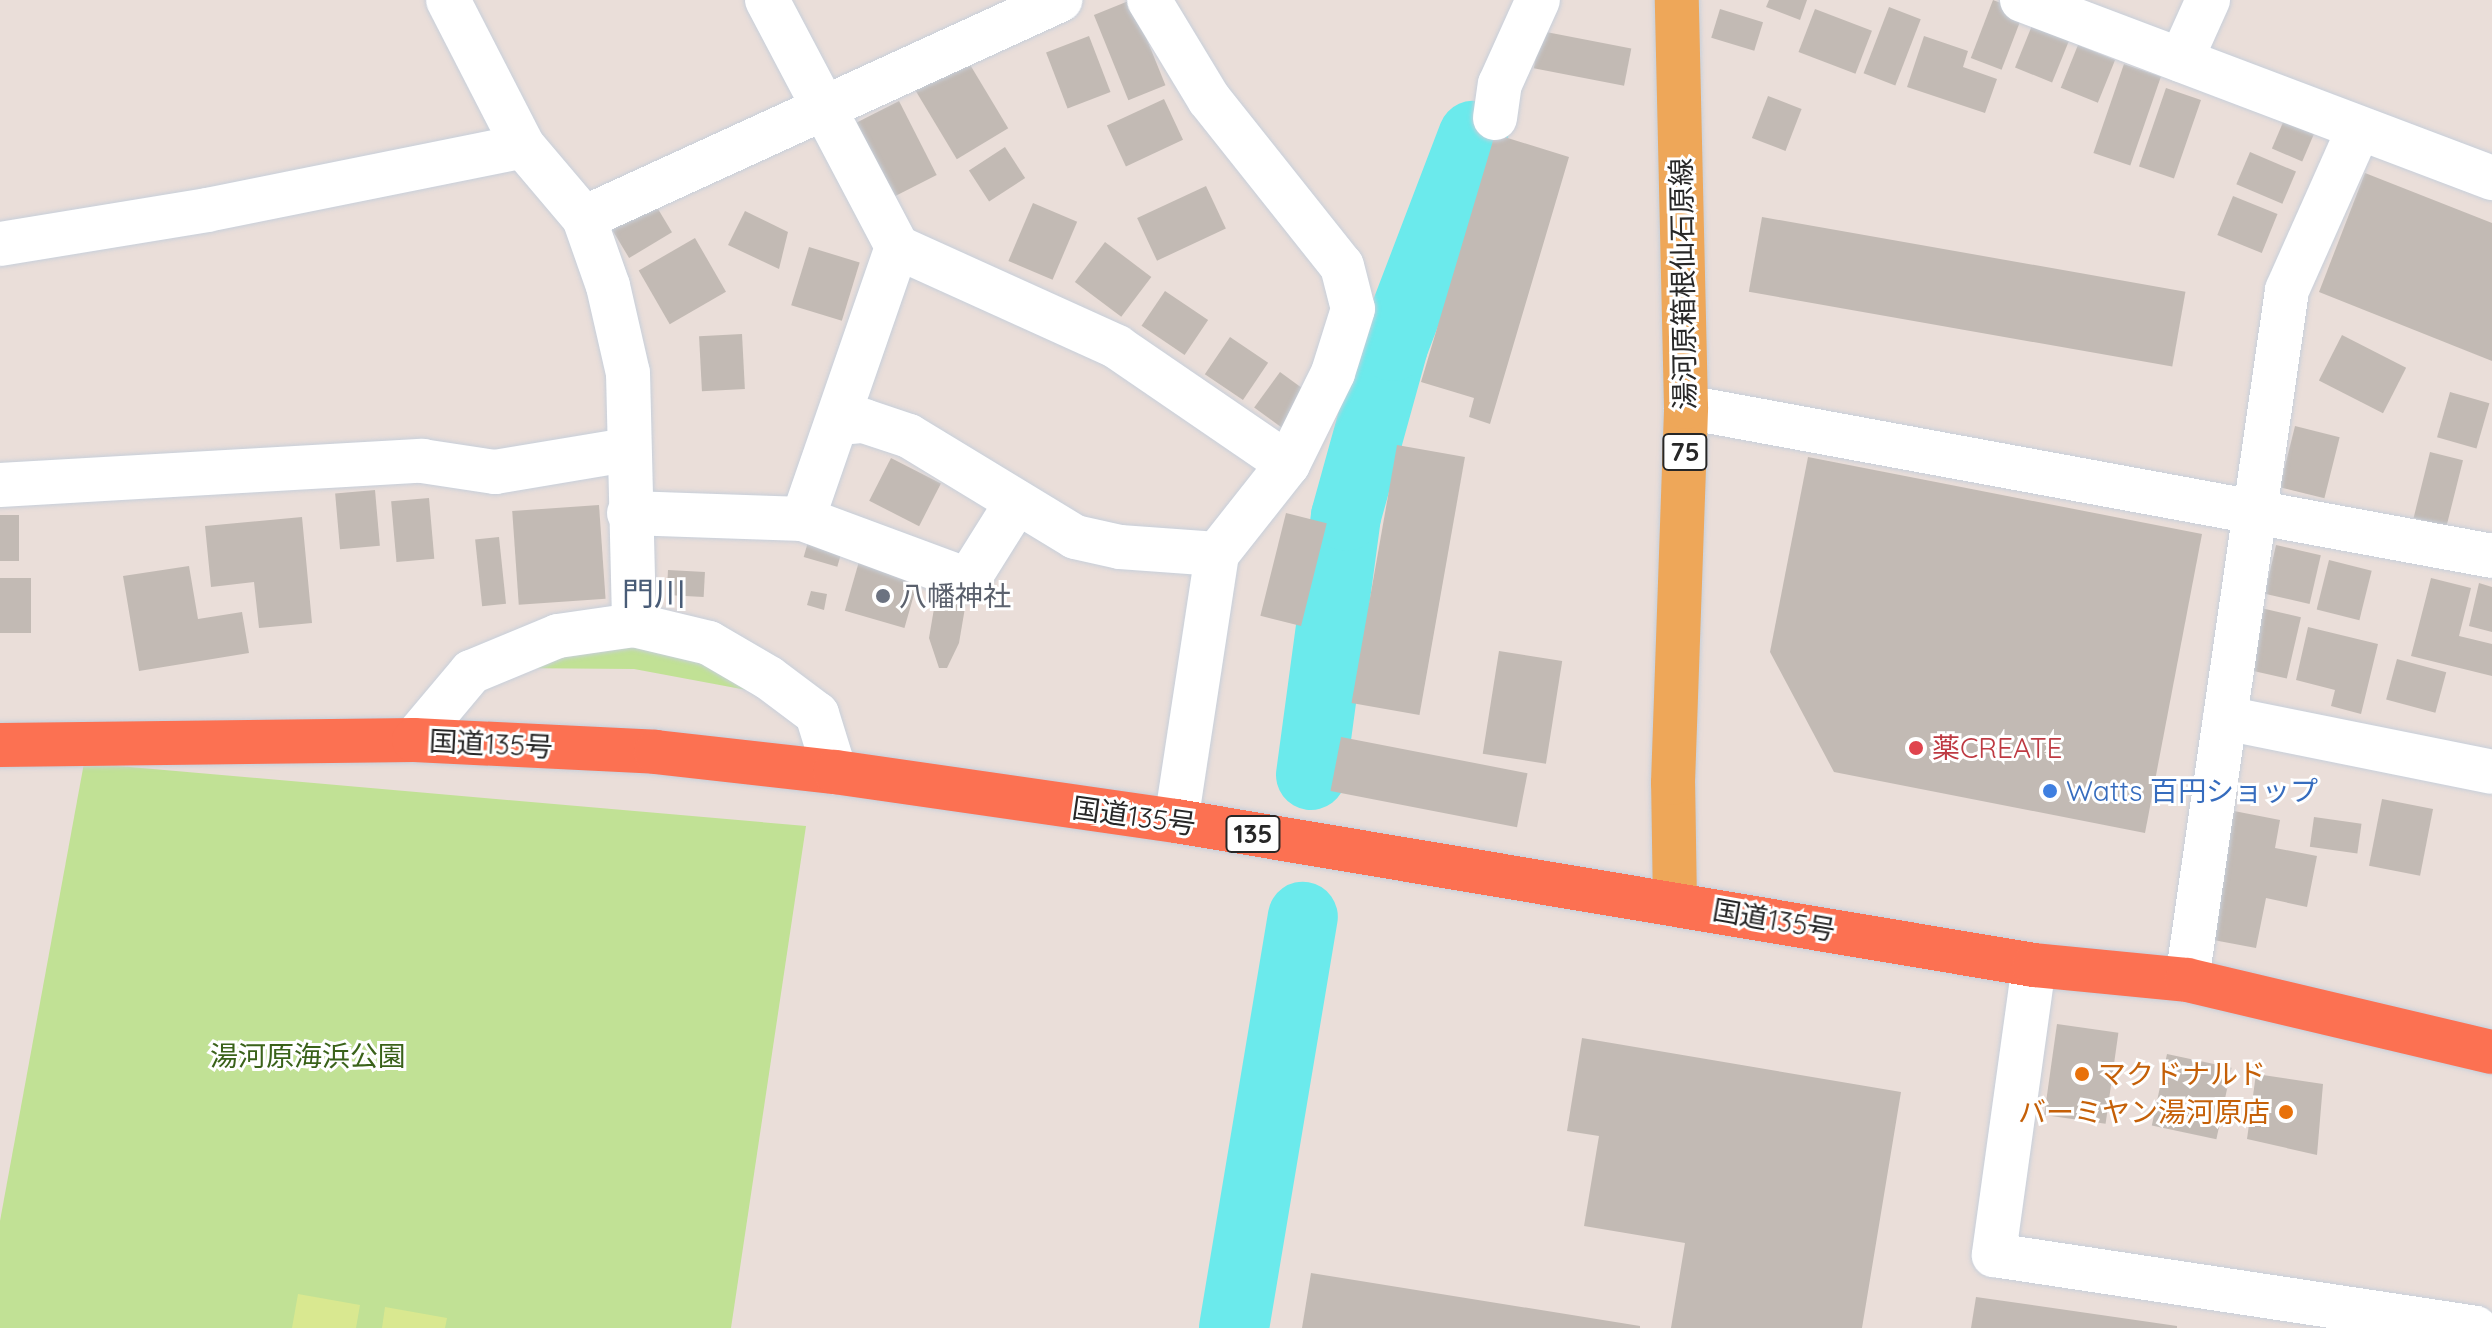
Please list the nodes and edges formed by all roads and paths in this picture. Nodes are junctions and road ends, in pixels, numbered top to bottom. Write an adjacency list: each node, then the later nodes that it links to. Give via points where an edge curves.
1 (448, 0): 13 (street)
2 (767, 0): 10 (street)
3 (1060, 0): 10 (street)
4 (1149, 0): 21 (street, via 1209,99 1342,266 1353,309 1333,373)
5 (1538, 0): 11 (street, via 1500,84)
6 (1677, 0): 18 (main road, 湯河原箱根仙石原線 / 75)
7 (2022, 0): 9 (street)
8 (2208, 0): 9 (street)
9 (2181, 60): 12 (street)
10 (820, 106): 15 (street); 17 (street)
11 (1495, 118)
12 (2359, 128): 14 (street); 25 (street, via 2287,290)
13 (523, 146): 15 (street); 16 (street, via 207,210)
14 (2492, 178)
15 (584, 218): 20 (street, via 608,286 628,373)
16 (0, 244)
17 (897, 247): 19 (street); 21 (street, via 1117,347)
18 (1686, 407): 25 (street); 36 (main road, 湯河原箱根仙石原線 / 75, via 1673,783)
19 (839, 423): 23 (street, via 864,421 909,436); 26 (street)
20 (627, 450): 22 (street, via 495,472 422,461); 24 (street)
21 (1288, 464): 27 (street)
22 (0, 485)
23 (1017, 502): 26 (street, via 968,580); 27 (street, via 1075,537 1120,547)
24 (629, 513): 26 (street); 29 (street)
25 (2254, 513): 28 (street); 30 (street)
26 (803, 519)
27 (1217, 554): 35 (street)
28 (2492, 556)
29 (634, 625): 31 (street, via 558,636 471,672); 33 (street, via 709,643 769,678 817,714)
30 (2225, 718): 34 (street); 38 (street)
31 (414, 740): 32 (highway, 国道135号 / 135); 33 (highway, 国道135号 / 135, via 656,752)
32 (0, 745)
33 (835, 772): 35 (highway, 国道135号 / 135)
34 (2492, 772)
35 (1176, 821): 36 (highway, 国道135号 / 135)
36 (1675, 904): 37 (highway, 国道135号 / 135)
37 (2034, 965): 38 (highway, 国道135号 / 135); 40 (street, via 1994,1255)
38 (2187, 980): 39 (highway, 国道135号 / 135)
39 (2492, 1052)
40 (2476, 1328)

